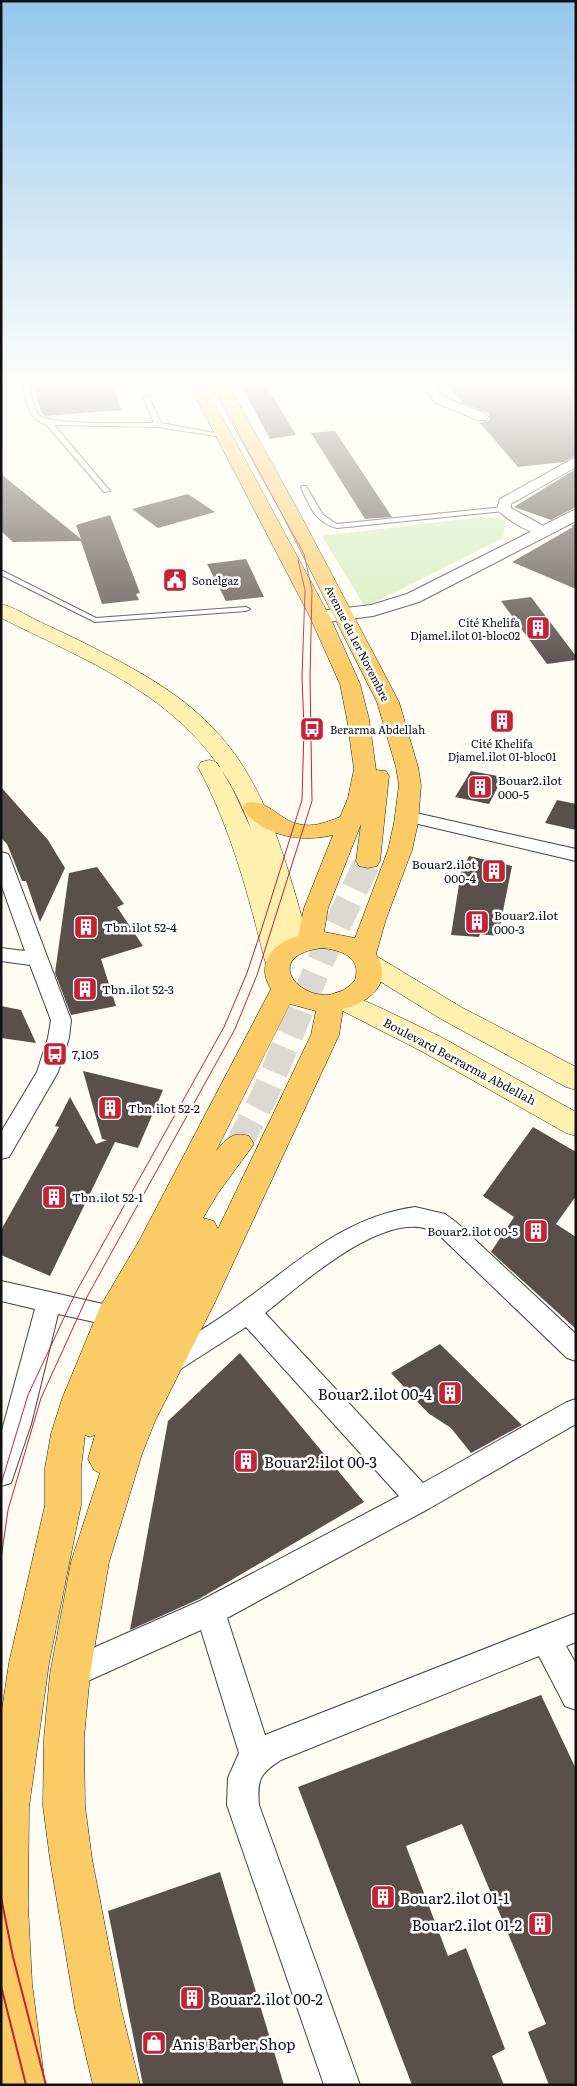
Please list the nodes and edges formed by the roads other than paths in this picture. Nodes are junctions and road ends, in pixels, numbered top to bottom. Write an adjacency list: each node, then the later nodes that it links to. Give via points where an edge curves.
1 (95, 477): 6 (lane)
2 (245, 477): 14 (main road, Avenue du 1er Novembre)
3 (270, 477): 13 (main road, Avenue du 1er Novembre)
4 (548, 477): 7 (street, via 505,502)
5 (304, 487): 7 (lane, via 324,521 337,526)
6 (106, 491)
7 (504, 509): 9 (street)
8 (576, 514): 9 (street)
9 (544, 532): 13 (street, via 413,598)
10 (1, 572): 11 (lane, via 95,620)
11 (246, 609)
12 (1, 610): 18 (main road, via 122,671 158,693 215,743)
13 (344, 615): 14 (street); 17 (main road, Avenue du 1er Novembre, via 388,702)
14 (320, 617): 16 (main road, Avenue du 1er Novembre)
15 (1, 626): 26 (main road, via 117,685 187,739 206,762 225,795)
16 (350, 684): 17 (main road, via 373,728 379,748 368,861 395,781); 20 (main road, Avenue du 1er Novembre, via 365,769)
17 (397, 733): 19 (main road, Avenue du 1er Novembre, via 410,785)
18 (254, 808): 20 (main road, via 274,823 302,831 320,832); 26 (main road, via 274,866)
19 (406, 816): 21 (street); 24 (main road, Avenue du 1er Novembre, via 400,850 373,919)
20 (350, 821): 26 (main road, Avenue du 1er Novembre)
21 (576, 855)
22 (1, 858): 25 (street)
23 (1, 954): 25 (street)
24 (366, 958): 26 (main road, via 345,944 322,940); 27 (main road, via 369,981 354,996); 28 (main road, via 451,1013)
25 (38, 959): 30 (street, via 61,1020 60,1034 48,1072)
26 (292, 959): 27 (main road, via 305,1000); 34 (main road, Avenue du 1er Novembre, via 150,1250)
27 (336, 1001): 29 (main road, Boulevard Berrarma Abdellah, via 383,1019 485,1072); 36 (main road, via 325,1035)
28 (576, 1080)
29 (576, 1125)
30 (1, 1151)
31 (1, 1291): 32 (street)
32 (49, 1302): 34 (street); 38 (street, via 18,1424)
33 (248, 1312): 35 (street, via 352,1236 398,1218 420,1216 438,1221 463,1242); 36 (street); 39 (street)
34 (112, 1316): 40 (main road, Avenue du 1er Novembre, via 68,1434 63,1468)
35 (576, 1350)
36 (166, 1365): 41 (main road, via 132,1434)
37 (576, 1410): 39 (street)
38 (1, 1474)
39 (420, 1499): 42 (street)
40 (63, 1505): 41 (main road, via 80,1446 99,1399 202,1193 239,1144 223,1188 115,1425 105,1464); 48 (main road, via 29,1663 8,1807 6,1906 9,1983)
41 (107, 1505): 45 (main road, via 90,1562)
42 (210, 1610): 45 (street); 47 (street)
43 (576, 1627): 44 (street)
44 (546, 1639): 46 (street); 47 (street, via 270,1748)
45 (70, 1674): 49 (main road, via 64,1738 64,1806 98,2009)
46 (576, 1695)
47 (256, 1757): 50 (street, via 246,1769 241,1785 243,1805)
48 (22, 2085)
49 (117, 2085)
50 (342, 2085)

